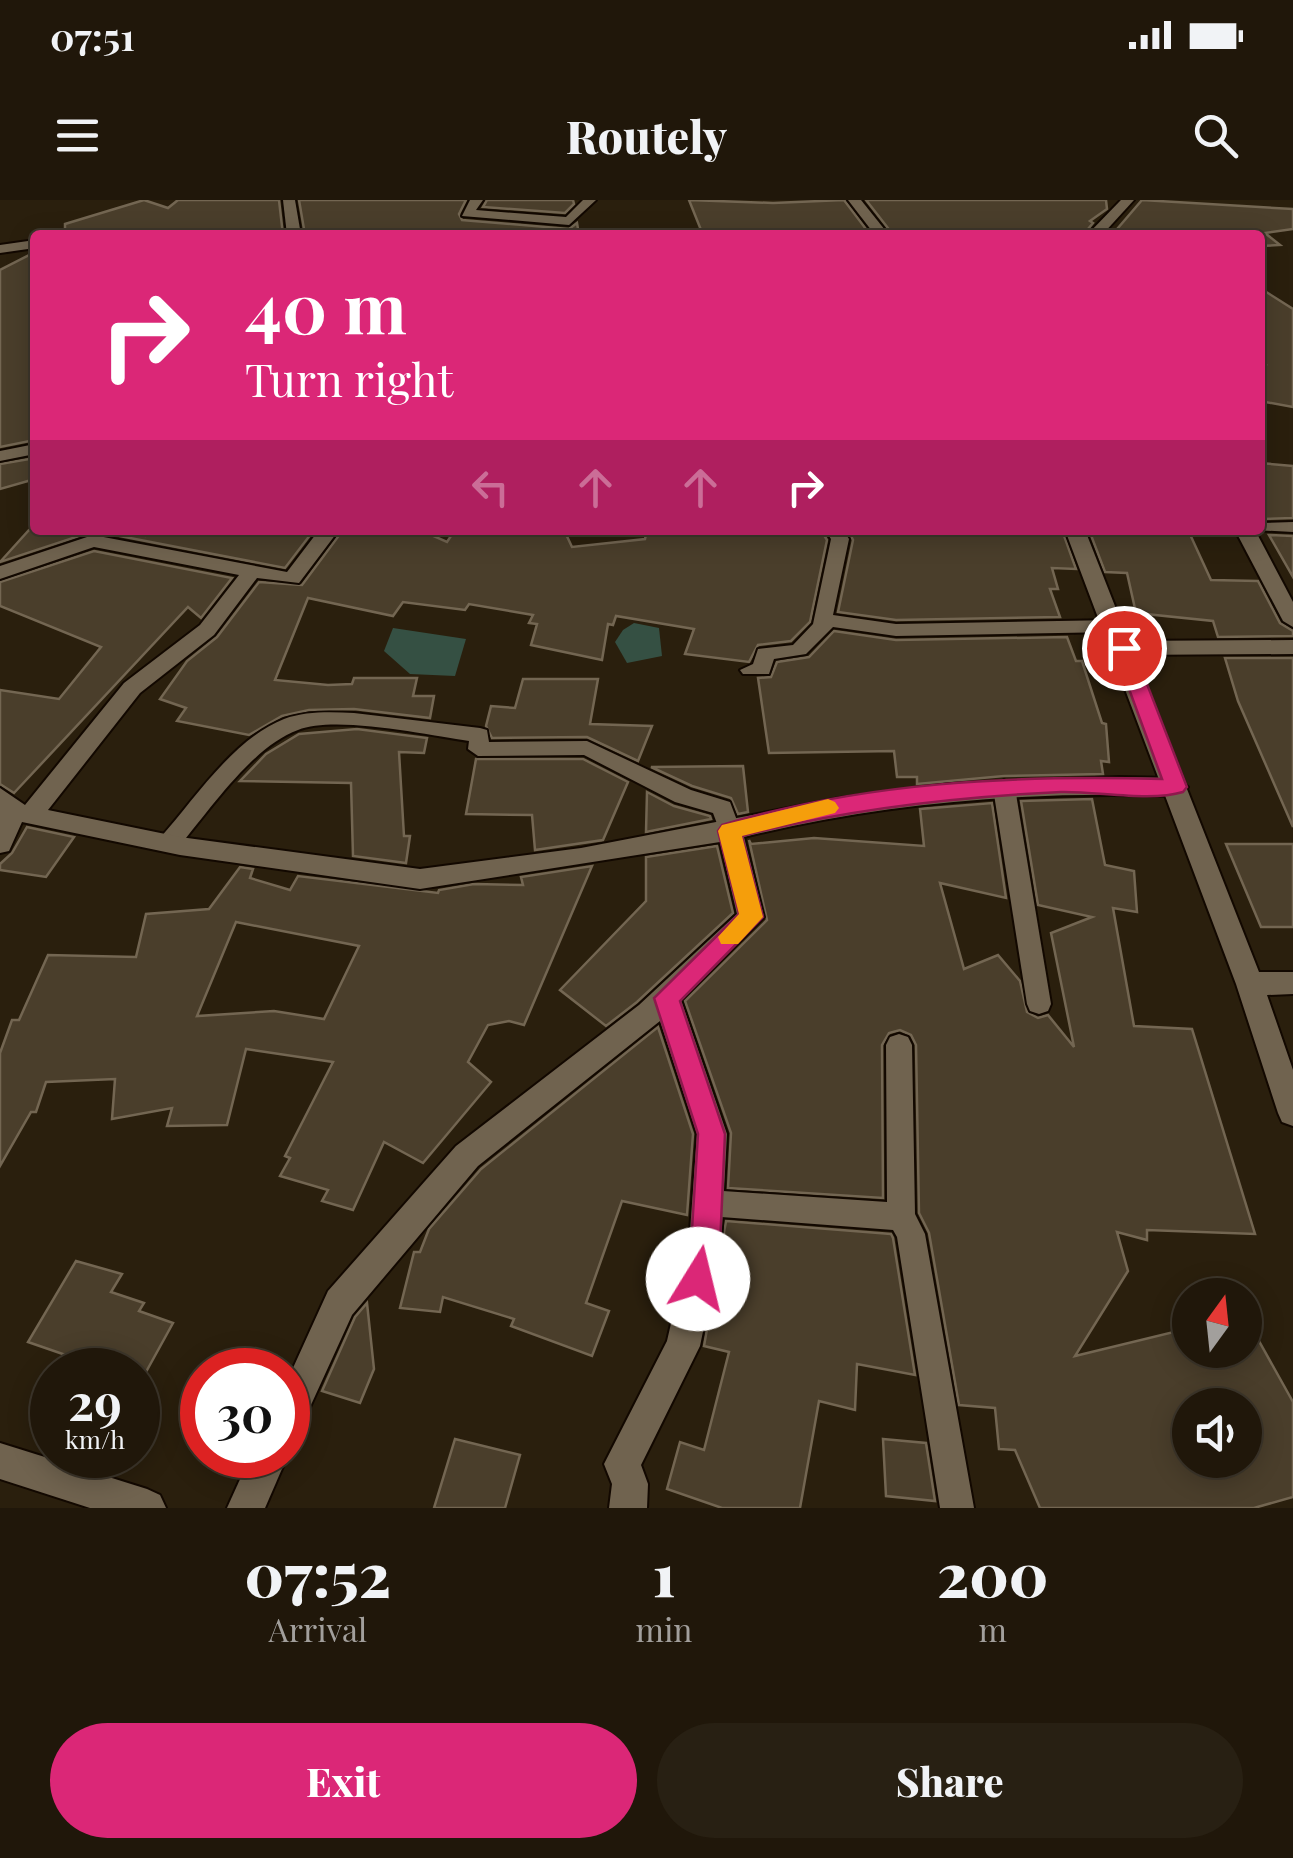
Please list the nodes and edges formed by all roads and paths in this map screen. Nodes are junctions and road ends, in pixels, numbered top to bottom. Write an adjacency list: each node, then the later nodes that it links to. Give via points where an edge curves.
1 (289, 200): 6 (street)
2 (477, 200): 3 (street, via 468,213 569,220)
3 (590, 200)
4 (854, 200): 7 (street)
5 (1128, 200): 8 (street)
6 (293, 230)
7 (878, 230)
8 (1099, 230)
9 (30, 245): 10 (street)
10 (0, 248)
11 (30, 450): 12 (street)
12 (0, 456)
13 (1293, 527): 14 (lane)
14 (1265, 528)
15 (325, 535): 20 (street, via 292,579)
16 (837, 535): 23 (lane)
17 (1078, 535): 24 (street)
18 (1249, 535): 22 (street)
19 (94, 536): 20 (street); 21 (street)
20 (252, 570): 29 (street, via 207,630 132,688)
21 (0, 573)
22 (1293, 622)
23 (822, 624): 24 (lane); 26 (lane, via 807,648 765,653 762,670)
24 (1119, 637): 25 (street); 27 (street)
25 (1293, 647)
26 (750, 670)
27 (1176, 787): 28 (street); 34 (street)
28 (1004, 788): 30 (street, via 813,810); 36 (lane)
29 (15, 808): 31 (street); 32 (street)
30 (730, 831): 32 (street, via 420,878); 32 (lane, via 722,808 586,748 478,749 480,735 329,720 292,724 262,742); 35 (street, via 751,917)
31 (0, 844)
32 (168, 844)
33 (1293, 983): 34 (street)
34 (1250, 984): 38 (street)
35 (666, 998): 39 (street, via 712,1134); 41 (street, via 466,1156 340,1304)
36 (1039, 1004)
37 (899, 1045): 40 (lane)
38 (1293, 1113)
39 (708, 1203): 40 (lane); 46 (street, via 684,1346 622,1464 630,1484)
40 (900, 1216): 47 (lane, via 910,1234)
41 (310, 1369)
42 (0, 1461): 44 (street)
43 (260, 1478): 45 (street)
44 (148, 1508)
45 (246, 1508)
46 (628, 1508)
47 (958, 1508)

